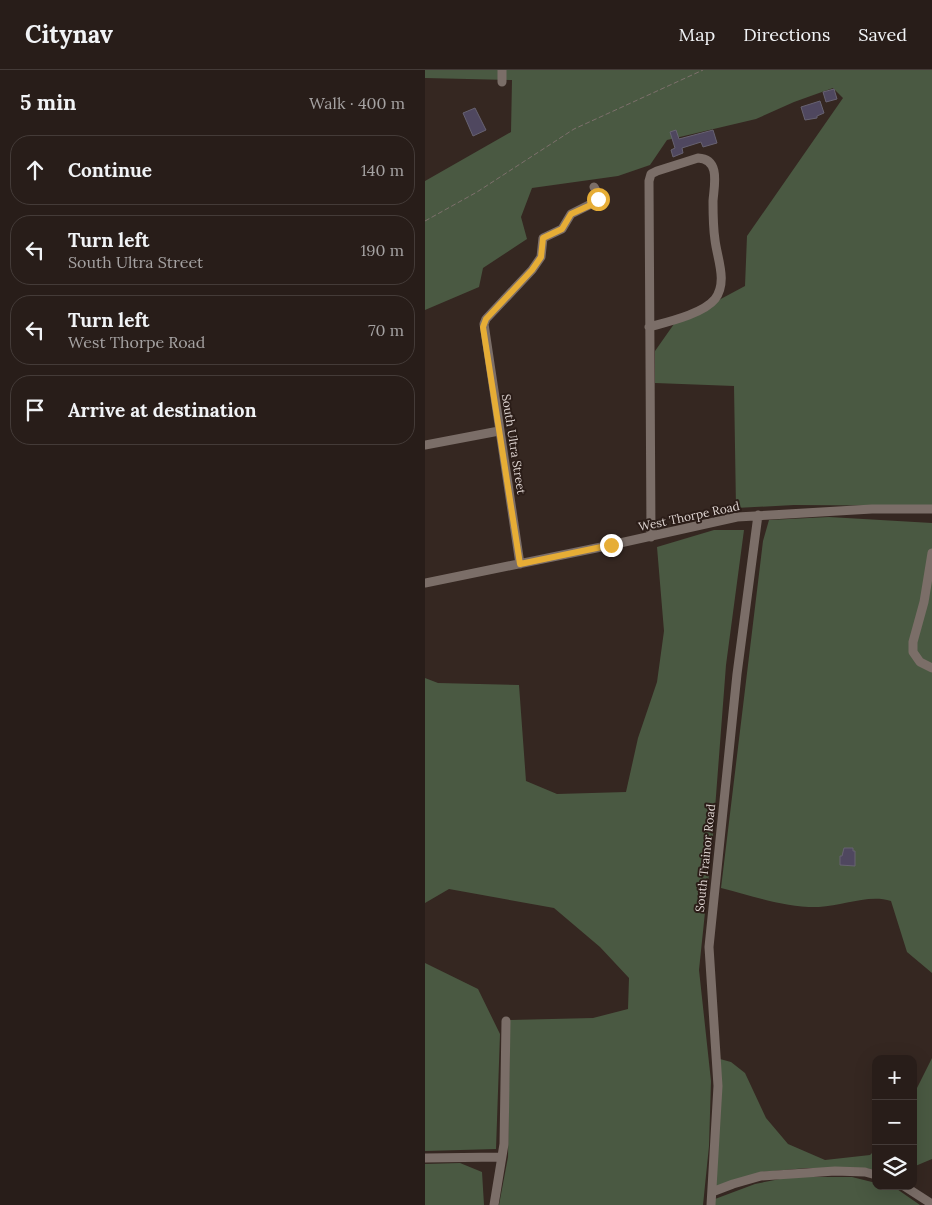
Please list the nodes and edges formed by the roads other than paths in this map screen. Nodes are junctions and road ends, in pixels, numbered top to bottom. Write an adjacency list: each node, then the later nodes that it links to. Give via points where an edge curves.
1 (502, 70): 2 (street)
2 (502, 82)
3 (594, 187): 5 (street, South Ultra Street, via 597,201 571,214 562,229 543,238 541,257 532,270 486,319 483,327)
4 (649, 327): 4 (street, via 650,177 657,171 705,159 714,169 712,218 721,274 719,289 715,299 700,309); 9 (street)
5 (499, 432): 6 (street); 11 (street, South Ultra Street)
6 (425, 445)
7 (932, 509): 8 (street, West Thorpe Road)
8 (758, 515): 9 (street, West Thorpe Road); 19 (street, South Trainor Road, via 737,674 709,948 717,1086)
9 (651, 537): 11 (street, West Thorpe Road)
10 (932, 553): 13 (street, via 913,642 913,652 920,662)
11 (520, 564): 12 (street, West Thorpe Road)
12 (425, 583)
13 (932, 668)
14 (506, 1021): 15 (street, via 504,1144)
15 (501, 1157): 16 (street); 21 (street)
16 (425, 1158)
17 (872, 1174): 19 (street, via 835,1171 761,1176)
18 (910, 1190): 20 (street)
19 (711, 1192): 22 (street, South Trainor Road)
20 (932, 1204)
21 (494, 1205)
22 (711, 1205)

